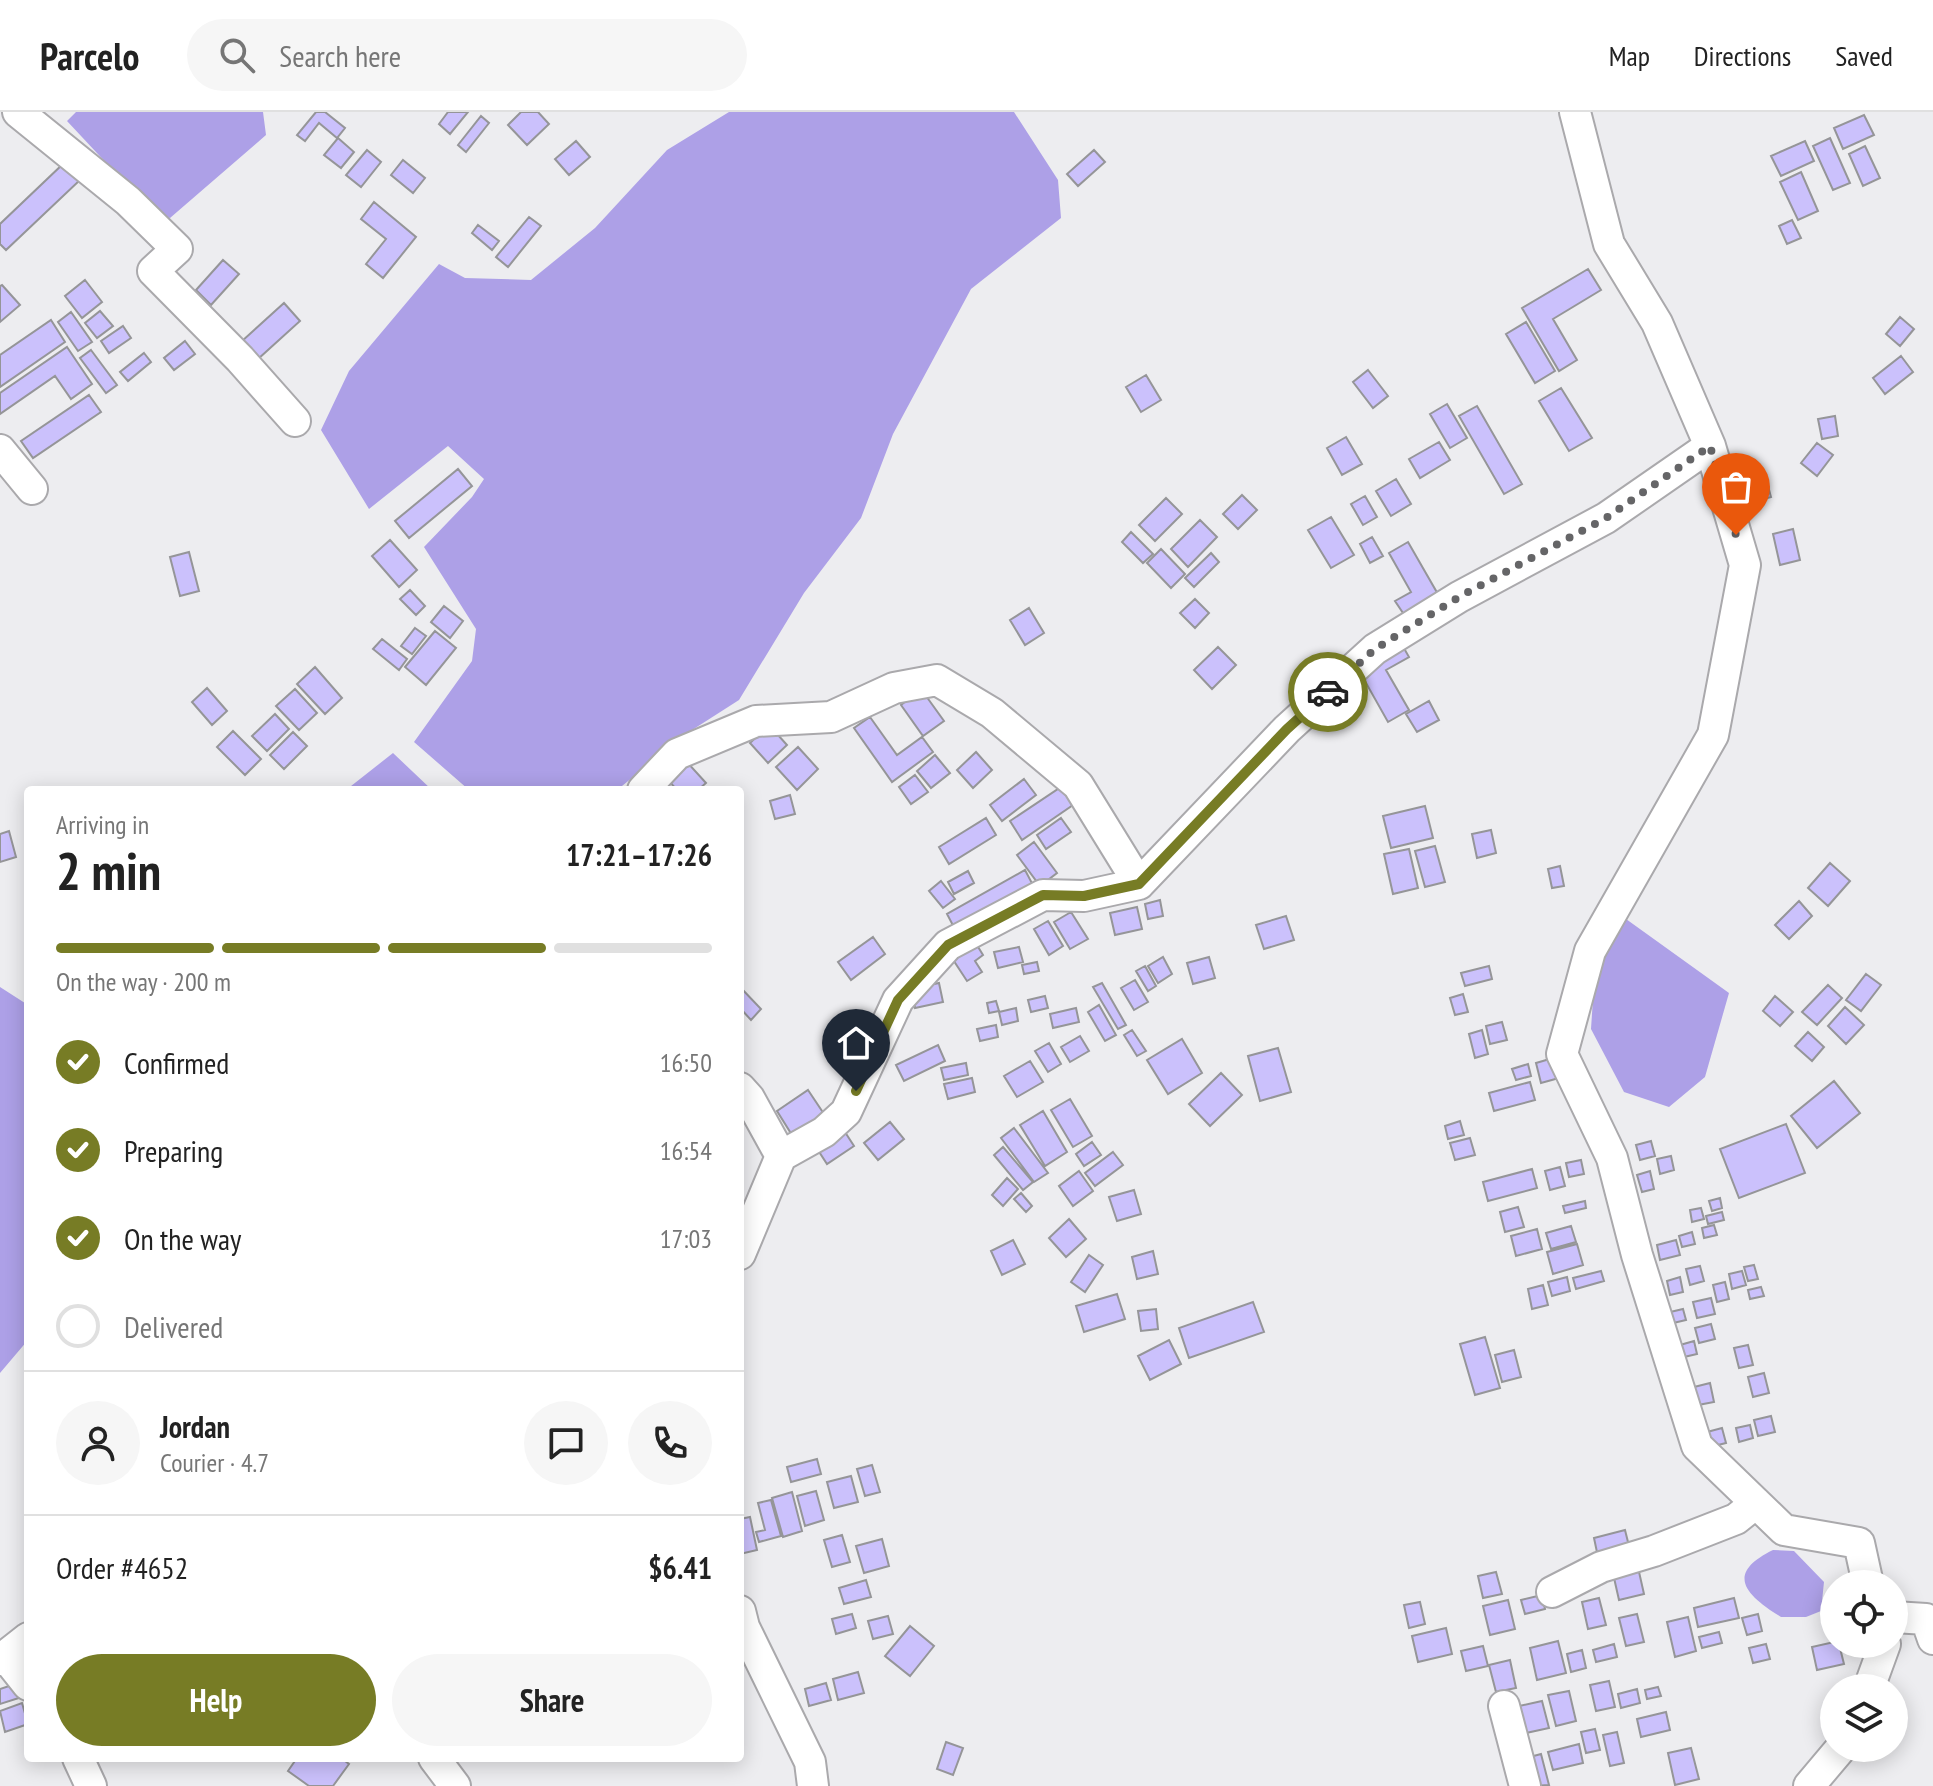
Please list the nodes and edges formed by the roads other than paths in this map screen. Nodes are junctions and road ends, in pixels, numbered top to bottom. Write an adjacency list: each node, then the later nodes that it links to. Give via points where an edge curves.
1 (18, 112): 3 (street, via 128,201 177,249 153,271)
2 (1575, 112): 4 (street, via 1609,244 1657,323)
3 (295, 421)
4 (1710, 446): 8 (street, via 1606,518 1375,649 1287,729); 12 (street, via 1745,565 1713,735 1590,951 1562,1054 1612,1158 1697,1446)
5 (0, 450): 6 (street)
6 (32, 489)
7 (647, 786): 8 (street, via 677,754 756,721 831,717 894,688 937,680 992,713 1078,785)
8 (1139, 884): 10 (street, via 1084,896 1043,895 948,945 898,1000 846,1112 824,1132)
9 (744, 1092): 10 (street)
10 (781, 1156): 11 (street)
11 (744, 1244)
12 (1756, 1503): 13 (street, via 1784,1530 1859,1543); 14 (street, via 1736,1519 1601,1567)
13 (1865, 1570)
14 (1552, 1592)
15 (1908, 1620): 16 (street)
16 (1931, 1625)
17 (744, 1627): 26 (street, via 810,1762)
18 (11, 1651): 19 (street)
19 (24, 1677)
20 (1504, 1706): 27 (street)
21 (80, 1762): 24 (street)
22 (437, 1762): 25 (street)
23 (1829, 1762): 28 (street)
24 (91, 1786)
25 (455, 1786)
26 (813, 1786)
27 (1525, 1786)
28 (1809, 1786)

